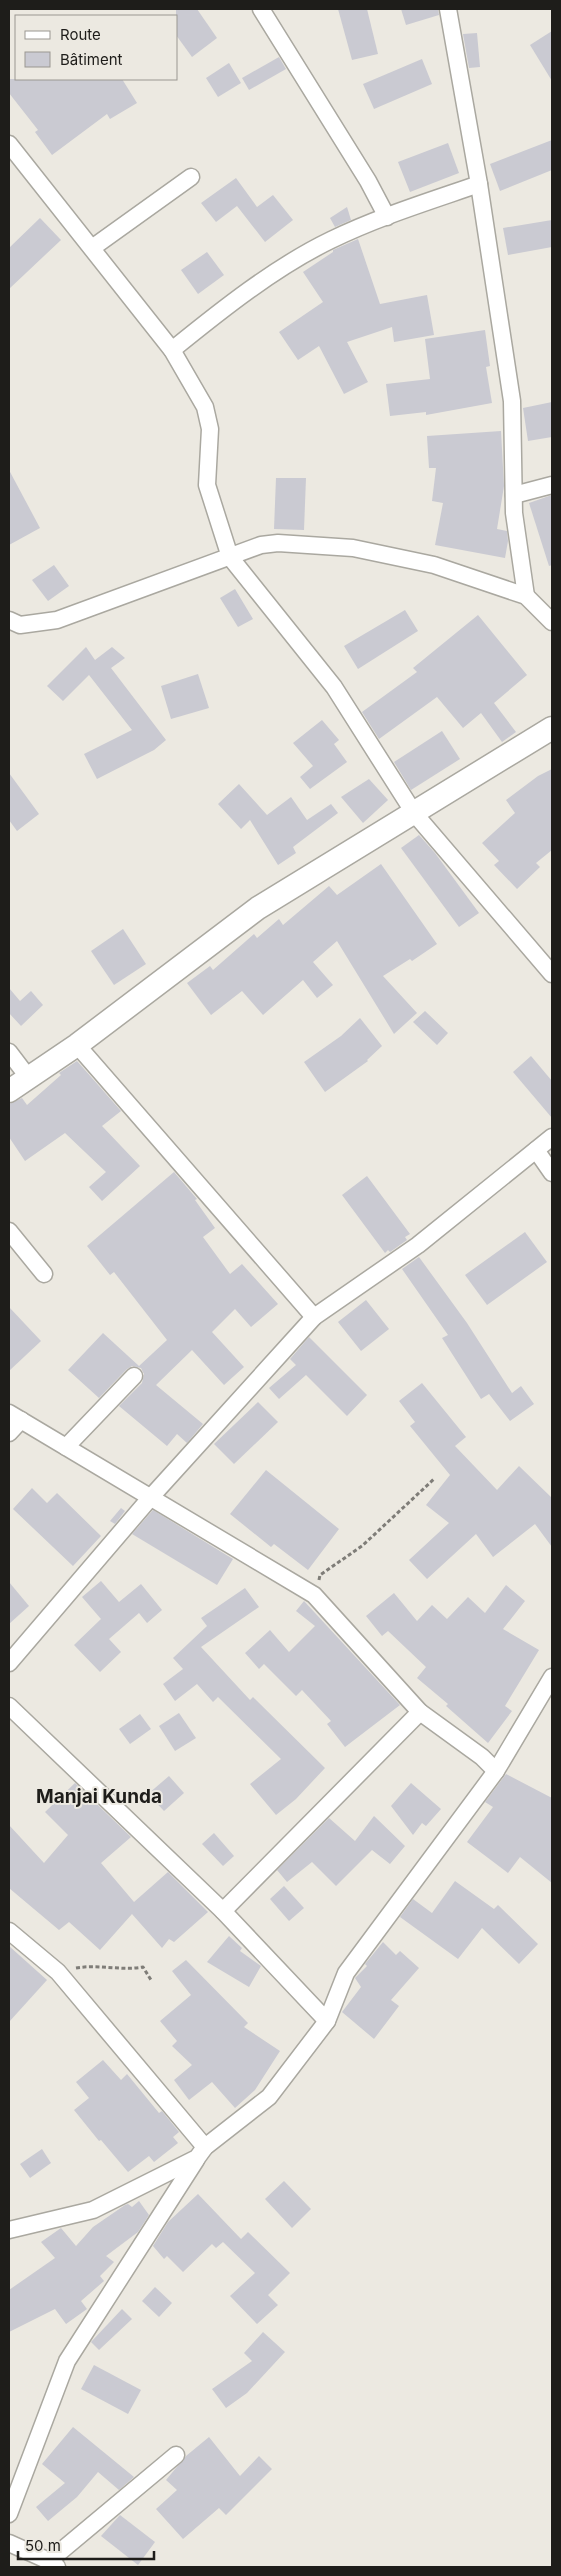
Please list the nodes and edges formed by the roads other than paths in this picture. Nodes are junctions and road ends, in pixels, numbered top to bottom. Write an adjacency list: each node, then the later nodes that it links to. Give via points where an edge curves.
1 (261, 9): 6 (street)
2 (448, 9): 5 (street)
3 (9, 144): 7 (street)
4 (191, 177): 7 (street)
5 (480, 184): 6 (street); 10 (street, via 512,401)
6 (387, 217): 8 (street, via 330,240 305,255 229,304)
7 (92, 248): 8 (street)
8 (172, 350): 11 (street, via 205,407 210,429 207,485)
9 (552, 486): 10 (street)
10 (514, 495): 12 (street)
11 (230, 557): 12 (street, via 261,545 278,543 354,548 434,565); 13 (street, via 56,620 20,625); 16 (street, via 334,687)
12 (526, 596): 14 (street)
13 (9, 620)
14 (552, 622)
15 (552, 728): 16 (street)
16 (414, 812): 17 (street); 18 (street, via 258,908)
17 (552, 974)
18 (77, 1045): 20 (street); 27 (street)
19 (9, 1052): 20 (street)
20 (28, 1077): 21 (street)
21 (9, 1090)
22 (552, 1137): 23 (street)
23 (536, 1150): 24 (street); 27 (street, via 418,1245)
24 (552, 1173)
25 (9, 1231): 26 (street)
26 (44, 1274)
27 (314, 1317): 32 (street)
28 (134, 1376): 31 (street)
29 (15, 1417): 30 (street); 31 (street)
30 (9, 1433)
31 (66, 1447): 32 (street)
32 (151, 1498): 33 (street); 36 (street, via 314,1595)
33 (9, 1663)
34 (552, 1677): 37 (street)
35 (9, 1706): 38 (street)
36 (420, 1712): 37 (street); 38 (street)
37 (496, 1771): 40 (street, via 346,1973)
38 (223, 1911): 40 (street)
39 (9, 1931): 41 (street, via 58,1972)
40 (327, 2021): 41 (street, via 269,2097)
41 (201, 2153): 42 (street, via 93,2210); 44 (street, via 66,2361)
42 (9, 2230)
43 (176, 2455): 46 (street)
44 (9, 2514)
45 (9, 2543): 46 (street)
46 (53, 2564)

